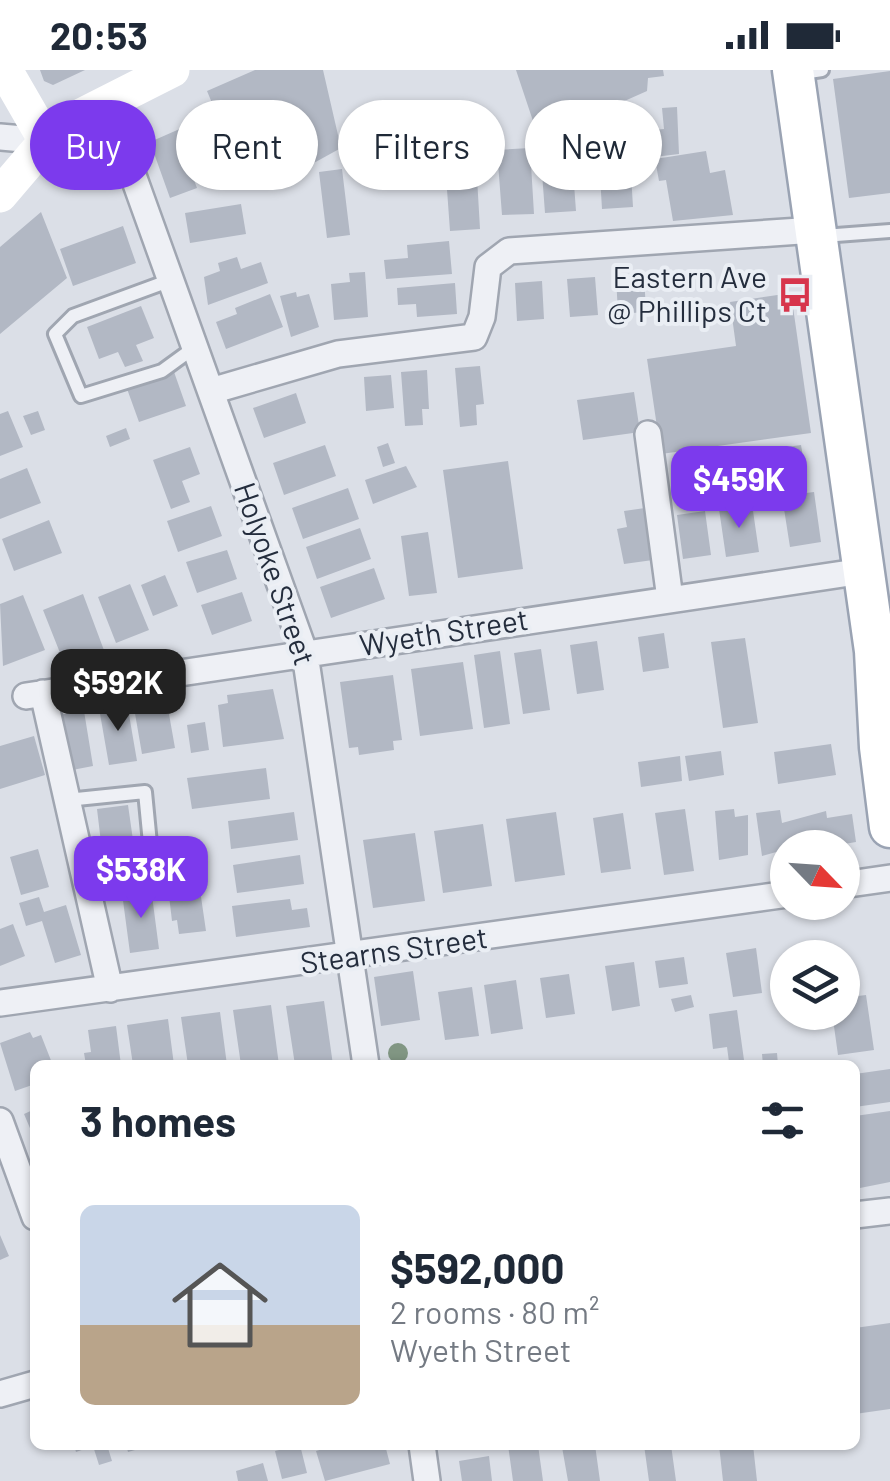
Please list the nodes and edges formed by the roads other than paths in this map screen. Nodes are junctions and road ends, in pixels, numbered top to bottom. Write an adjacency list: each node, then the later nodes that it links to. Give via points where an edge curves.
1 (5, 70): 5 (main road)
2 (172, 70): 4 (main road)
3 (803, 71): 12 (main road)
4 (109, 100)
5 (30, 113)
6 (0, 137): 7 (street)
7 (30, 140)
8 (30, 160): 10 (main road)
9 (136, 190): 13 (street, Holyoke Street)
10 (0, 195)
11 (890, 231): 12 (lane)
12 (815, 234): 15 (street, via 509,251 488,266 474,336 338,354); 17 (main road)
13 (171, 280): 14 (street, Holyoke Street); 14 (lane, via 73,316 55,334 82,396 162,371)
14 (195, 347): 15 (street, Holyoke Street)
15 (211, 391): 20 (street, Holyoke Street)
16 (648, 434): 18 (street)
17 (863, 571): 18 (street, Wyeth Street); 19 (main road)
18 (670, 599): 20 (street, Wyeth Street)
19 (883, 651): 22 (main road, via 880,748)
20 (305, 654): 21 (street, Wyeth Street, via 34,695); 27 (street, Holyoke Street)
21 (67, 800): 23 (street); 23 (lane, via 145,792 152,864)
22 (890, 827)
23 (83, 870): 28 (street)
24 (890, 878): 25 (street)
25 (860, 883)
26 (770, 897): 27 (street, Stearns Street)
27 (350, 957): 28 (street, Stearns Street); 30 (street, Holyoke Street)
28 (110, 989): 29 (street, Stearns Street)
29 (0, 1003)
30 (365, 1060)
31 (0, 1121): 32 (street)
32 (30, 1203)
33 (890, 1211): 34 (street)
34 (860, 1214)
35 (30, 1385): 36 (street)
36 (0, 1394)
37 (423, 1450): 38 (street)
38 (427, 1481)

